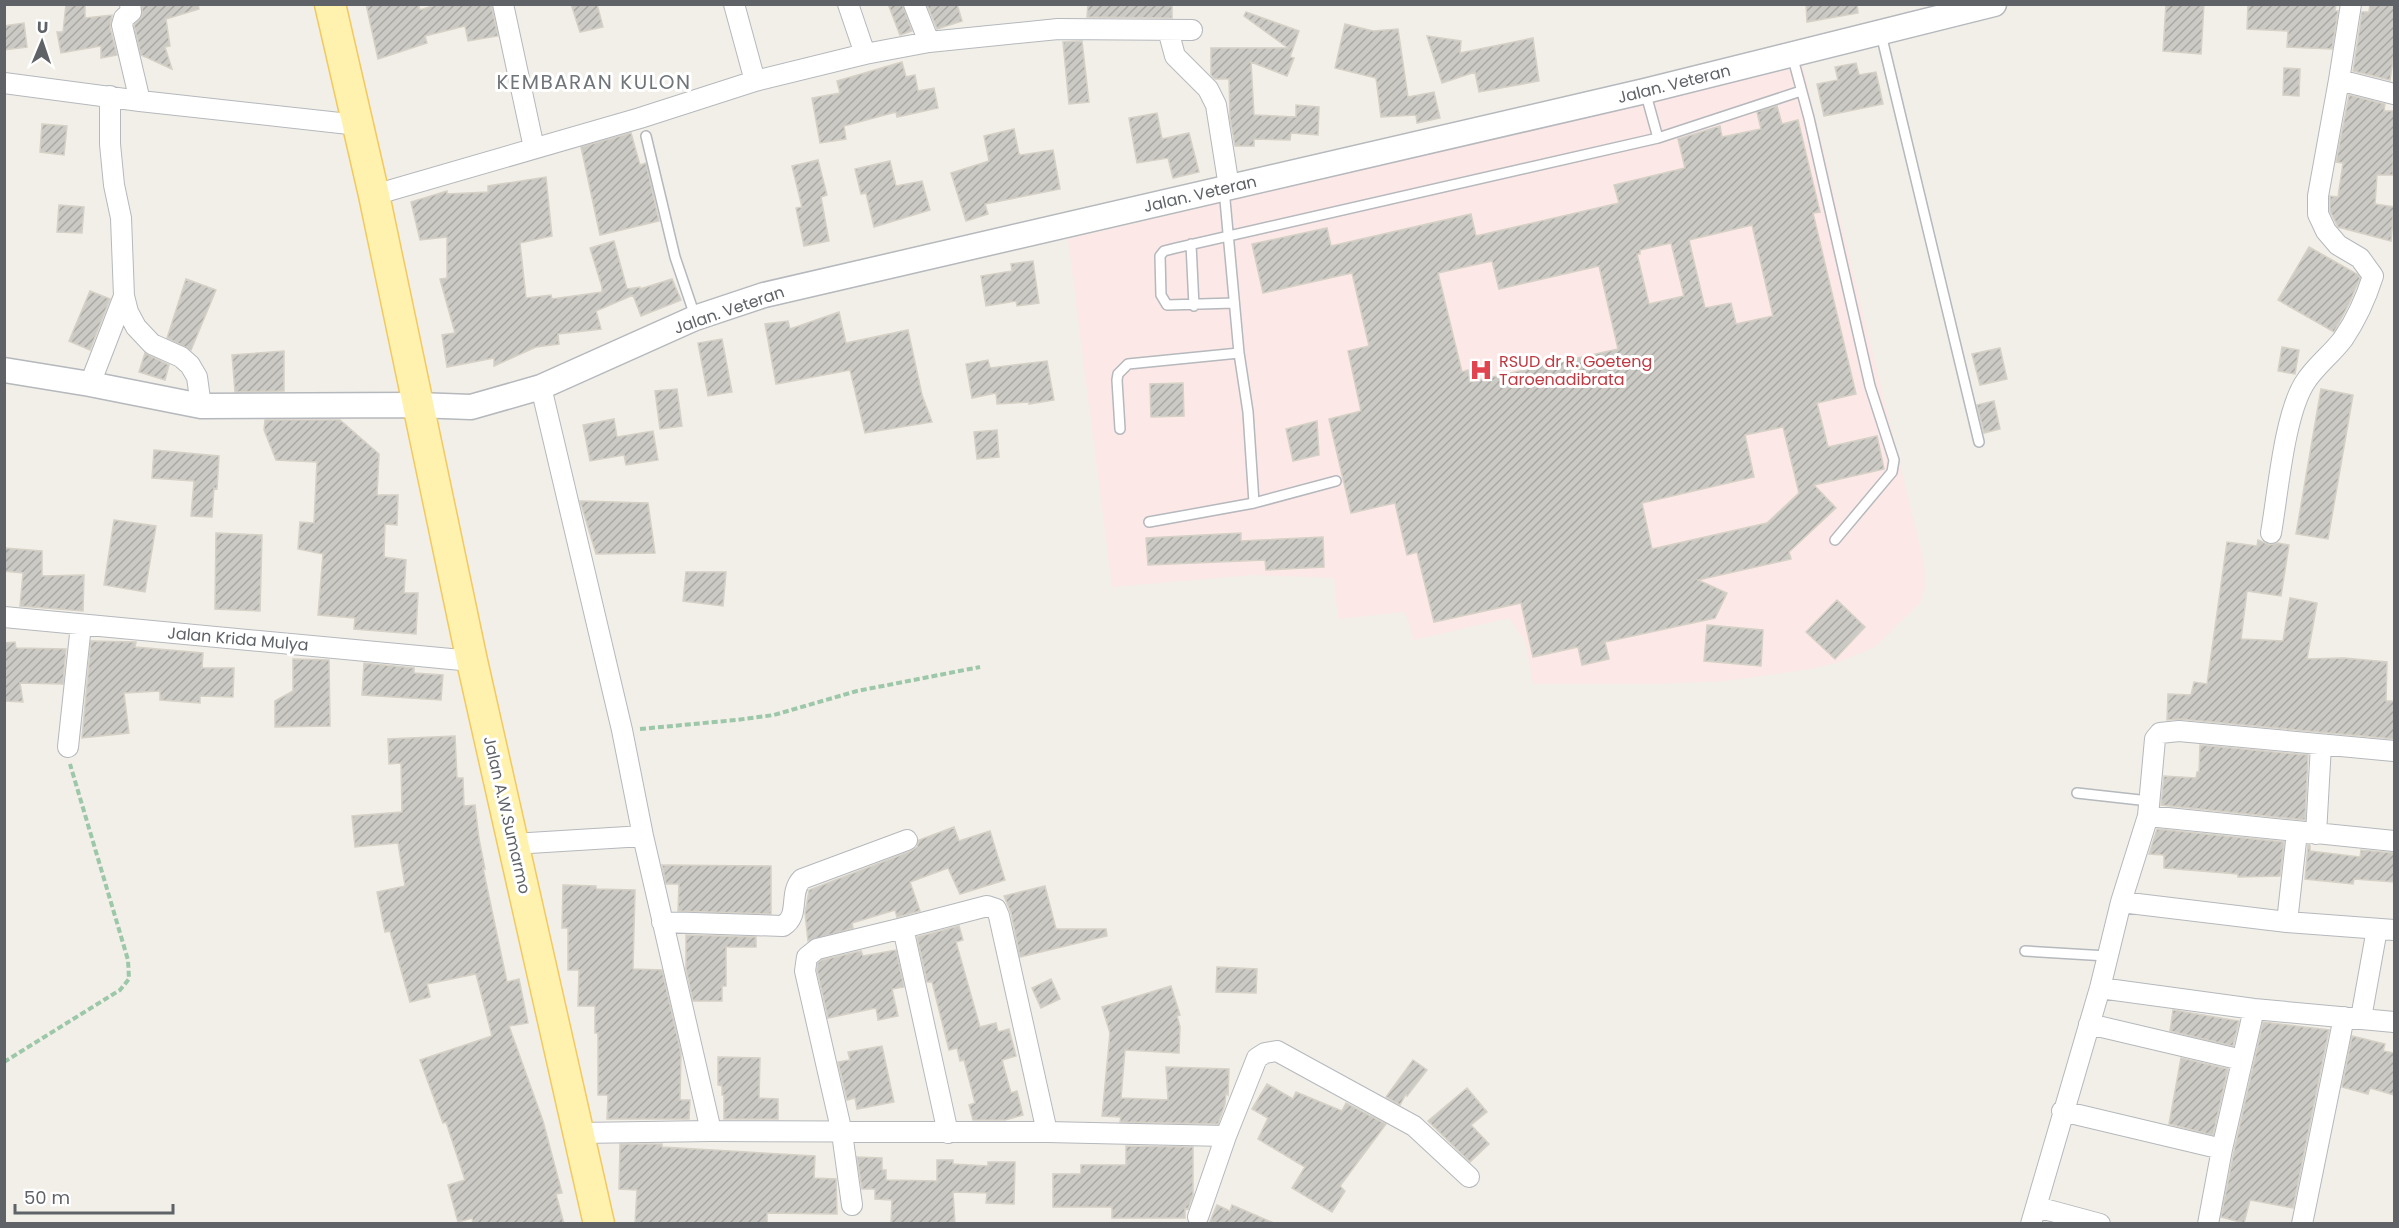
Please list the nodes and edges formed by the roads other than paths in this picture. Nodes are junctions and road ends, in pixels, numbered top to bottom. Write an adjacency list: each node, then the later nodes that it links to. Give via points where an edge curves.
1 (130, 4): 22 (street, via 131,12 122,25)
2 (330, 4): 23 (main road, Jalan A.W.Sumarmo)
3 (503, 4): 26 (street)
4 (734, 4): 16 (street)
5 (848, 4): 13 (street)
6 (914, 4): 12 (street)
7 (2351, 4): 15 (street)
8 (1988, 5): 11 (street, Jalan. Veteran)
9 (1168, 30): 10 (street); 12 (street, via 1058,29); 27 (street, via 1175,56 1212,95 1216,105)
10 (1192, 30)
11 (1881, 34): 14 (street, Jalan. Veteran); 42 (lane)
12 (928, 42): 13 (street)
13 (865, 54): 16 (street)
14 (1792, 55): 18 (street, Jalan. Veteran); 19 (lane)
15 (2339, 80): 20 (street); 46 (street, via 2318,214 2338,245 2360,258 2373,276 2367,296 2343,338 2297,398)
16 (755, 81): 26 (street)
17 (4, 83): 21 (street)
18 (1645, 91): 25 (lane); 27 (street, Jalan. Veteran)
19 (1801, 91): 25 (lane); 47 (lane, via 1870,386 1894,460 1892,472)
20 (2394, 94)
21 (110, 96): 22 (street); 31 (street, via 110,144 121,218)
22 (140, 101): 23 (street)
23 (358, 125): 28 (main road, Jalan A.W.Sumarmo)
24 (646, 136): 34 (lane, via 675,257)
25 (1658, 138): 29 (lane)
26 (534, 148): 28 (street)
27 (1226, 188): 29 (lane); 34 (street, Jalan. Veteran, via 764,295)
28 (374, 195): 39 (main road, Jalan A.W.Sumarmo)
29 (1228, 236): 30 (lane); 32 (lane)
30 (1191, 244): 33 (lane); 33 (lane, via 1164,251 1160,256 1161,295 1167,305)
31 (124, 296): 37 (street); 40 (street, via 136,327 152,344 190,365)
32 (1234, 303): 33 (lane); 35 (lane)
33 (1194, 306)
34 (695, 318): 38 (street, Jalan. Veteran)
35 (1239, 353): 41 (lane, via 1128,364 1117,380); 44 (lane, via 1248,412)
36 (4, 370): 37 (street, Jalan. Veteran)
37 (90, 384): 40 (street, Jalan. Veteran)
38 (541, 387): 39 (street, Jalan. Veteran, via 471,407); 57 (street, via 622,730)
39 (417, 405): 40 (street, Jalan. Veteran); 50 (main road, Jalan A.W.Sumarmo)
40 (201, 406)
41 (1120, 429)
42 (1979, 442)
43 (1336, 482): 44 (lane)
44 (1254, 503): 45 (lane)
45 (1149, 522)
46 (2271, 532)
47 (1835, 540)
48 (4, 617): 49 (street, Jalan Krida Mulya)
49 (81, 625): 50 (street, Jalan Krida Mulya); 52 (street)
50 (472, 661): 60 (main road, Jalan A.W.Sumarmo)
51 (2321, 745): 53 (street); 55 (street, via 2179,731 2160,733 2155,739); 56 (street)
52 (68, 747)
53 (2394, 751)
54 (2077, 793): 55 (lane)
55 (2149, 809): 56 (street); 61 (street)
56 (2307, 833): 59 (street); 63 (street)
57 (643, 836): 60 (street); 62 (street)
58 (907, 840): 62 (street, via 802,879 795,890 793,915 783,926)
59 (2394, 841)
60 (513, 844): 77 (main road, Jalan A.W.Sumarmo)
61 (2121, 902): 63 (street); 67 (street)
62 (662, 922): 75 (street)
63 (2287, 922): 65 (street)
64 (903, 928): 76 (street, via 981,906 996,909); 78 (street, via 817,949 807,957 805,971); 79 (street)
65 (2386, 930): 70 (street)
66 (2025, 951): 67 (lane)
67 (2107, 956): 68 (street)
68 (2100, 988): 69 (street); 72 (street)
69 (2254, 1009): 70 (street); 73 (street)
70 (2353, 1018): 71 (street); 89 (street)
71 (2394, 1022)
72 (2089, 1024): 73 (street); 74 (street)
73 (2241, 1060): 81 (street)
74 (2062, 1111): 81 (street); 84 (street)
75 (711, 1131): 77 (street); 78 (street)
76 (1047, 1132): 79 (street); 80 (street)
77 (579, 1133): 86 (main road, Jalan A.W.Sumarmo)
78 (842, 1133): 79 (street); 83 (street)
79 (948, 1133)
80 (1226, 1136): 82 (street, via 1257,1058 1277,1052 1414,1126); 85 (street)
81 (2222, 1149): 88 (street)
82 (1469, 1177)
83 (852, 1205)
84 (2034, 1215): 87 (street)
85 (1198, 1217)
86 (600, 1224)
87 (2100, 1224)
88 (2208, 1224)
89 (2302, 1224)

